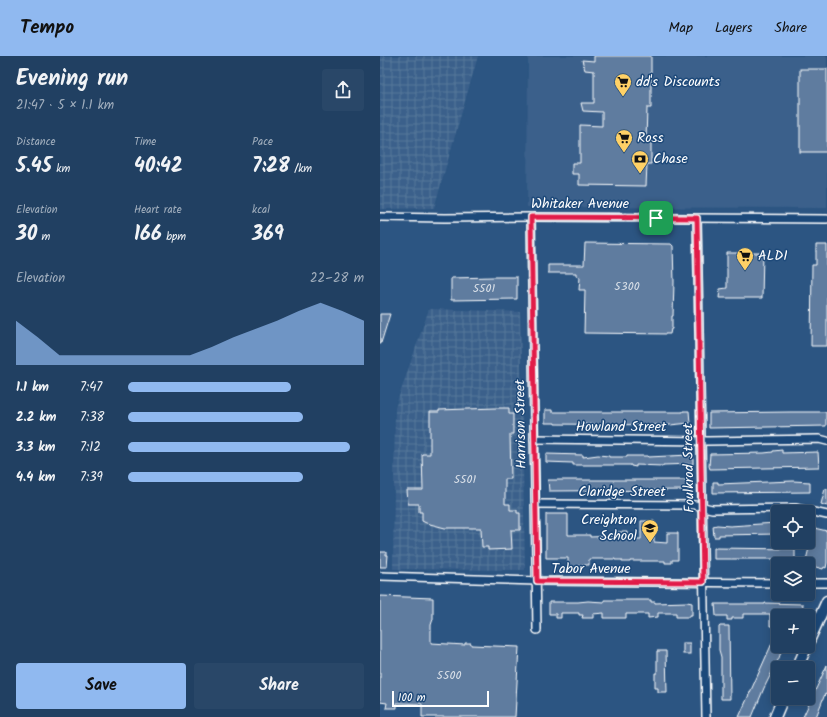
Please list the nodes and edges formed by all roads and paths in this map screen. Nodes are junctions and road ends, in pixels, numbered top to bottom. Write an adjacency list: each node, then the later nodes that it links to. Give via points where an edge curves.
1 (380, 217): 2 (street, Whitaker Avenue)
2 (531, 217): 3 (street, Whitaker Avenue); 5 (street, Harrison Street)
3 (697, 218): 4 (street, Whitaker Avenue); 6 (street, Foulkrod Street)
4 (827, 219)
5 (534, 439): 6 (street, Howland Street); 8 (street, Harrison Street)
6 (701, 440): 7 (street, Howland Street); 9 (street, Foulkrod Street)
7 (827, 441)
8 (536, 504): 9 (street, Claridge Street); 12 (street, Harrison Street)
9 (703, 507): 10 (street, Claridge Street, via 795,508); 13 (street, Foulkrod Street)
10 (827, 515)
11 (380, 576): 12 (street, Tabor Avenue)
12 (537, 581): 13 (street, Tabor Avenue); 19 (street, Harrison Street)
13 (703, 582): 14 (street, Tabor Avenue); 21 (street, Foulkrod Street)
14 (771, 583)
15 (815, 583): 16 (street)
16 (827, 583)
17 (827, 601): 18 (highway)
18 (815, 628)
19 (538, 630)
20 (780, 705): 22 (highway)
21 (706, 717)
22 (775, 717)

